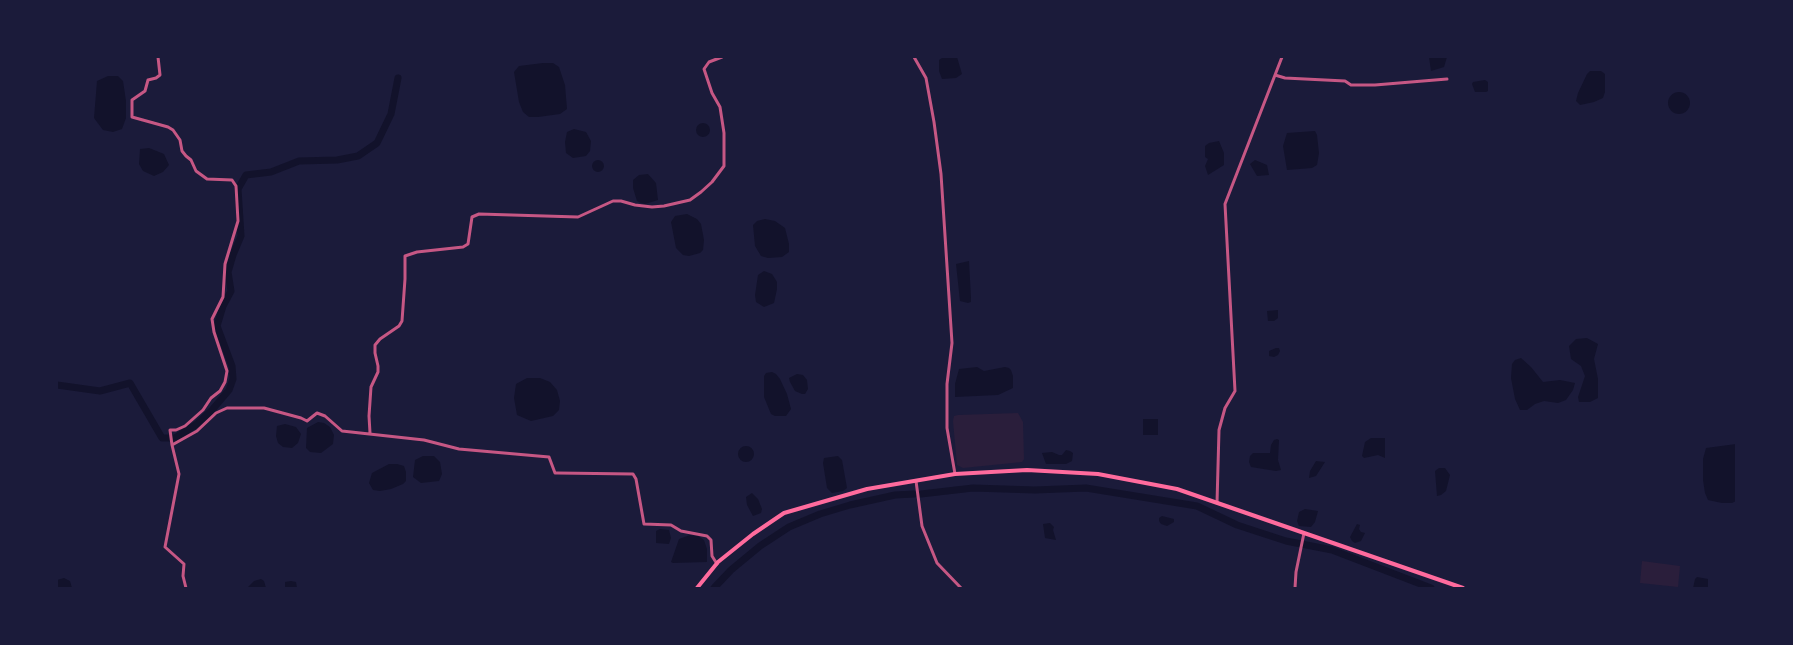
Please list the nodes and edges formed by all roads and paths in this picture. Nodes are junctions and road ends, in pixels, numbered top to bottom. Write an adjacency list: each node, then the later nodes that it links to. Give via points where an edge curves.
1 (158, 57): 8 (street, via 160,75 148,80 145,91 132,100 132,117 173,130 177,134 182,151 191,160 196,171 207,179 232,180 236,186 238,221 225,264 223,297 212,319 227,371 225,382 203,410 185,426 170,430)
2 (722, 57): 7 (street, via 709,62 704,69 720,107 724,133 724,166 712,182 690,200 652,207 613,201 578,217 479,214 472,217 468,244 405,256 402,321 375,345 378,372 371,387 368,416)
3 (914, 57): 9 (street, via 926,78 941,174 952,343 947,384 947,428)
4 (1282, 57): 5 (street)
5 (1275, 75): 6 (street, via 1285,78 1345,81 1351,85); 11 (street, via 1225,204 1235,391 1225,408 1219,430)
6 (1447, 79)
7 (370, 433): 8 (street, via 342,431 325,416 317,413 307,421 264,408 227,408 216,413 197,431); 13 (street, via 424,440 459,449 549,457 557,473 633,474 644,524 671,525 681,531 707,536 711,540 712,556)
8 (172, 445): 14 (street, via 179,474 165,547 184,564)
9 (955, 474): 10 (main road); 11 (main road, via 1027,470 1098,474 1177,489)
10 (916, 481): 13 (main road, via 867,489 784,513 753,534); 16 (street, via 922,526 937,563)
11 (1217, 503): 12 (main road)
12 (1304, 532): 17 (street); 18 (main road)
13 (717, 564): 15 (main road)
14 (186, 588)
15 (696, 588)
16 (960, 588)
17 (1295, 588)
18 (1463, 588)

